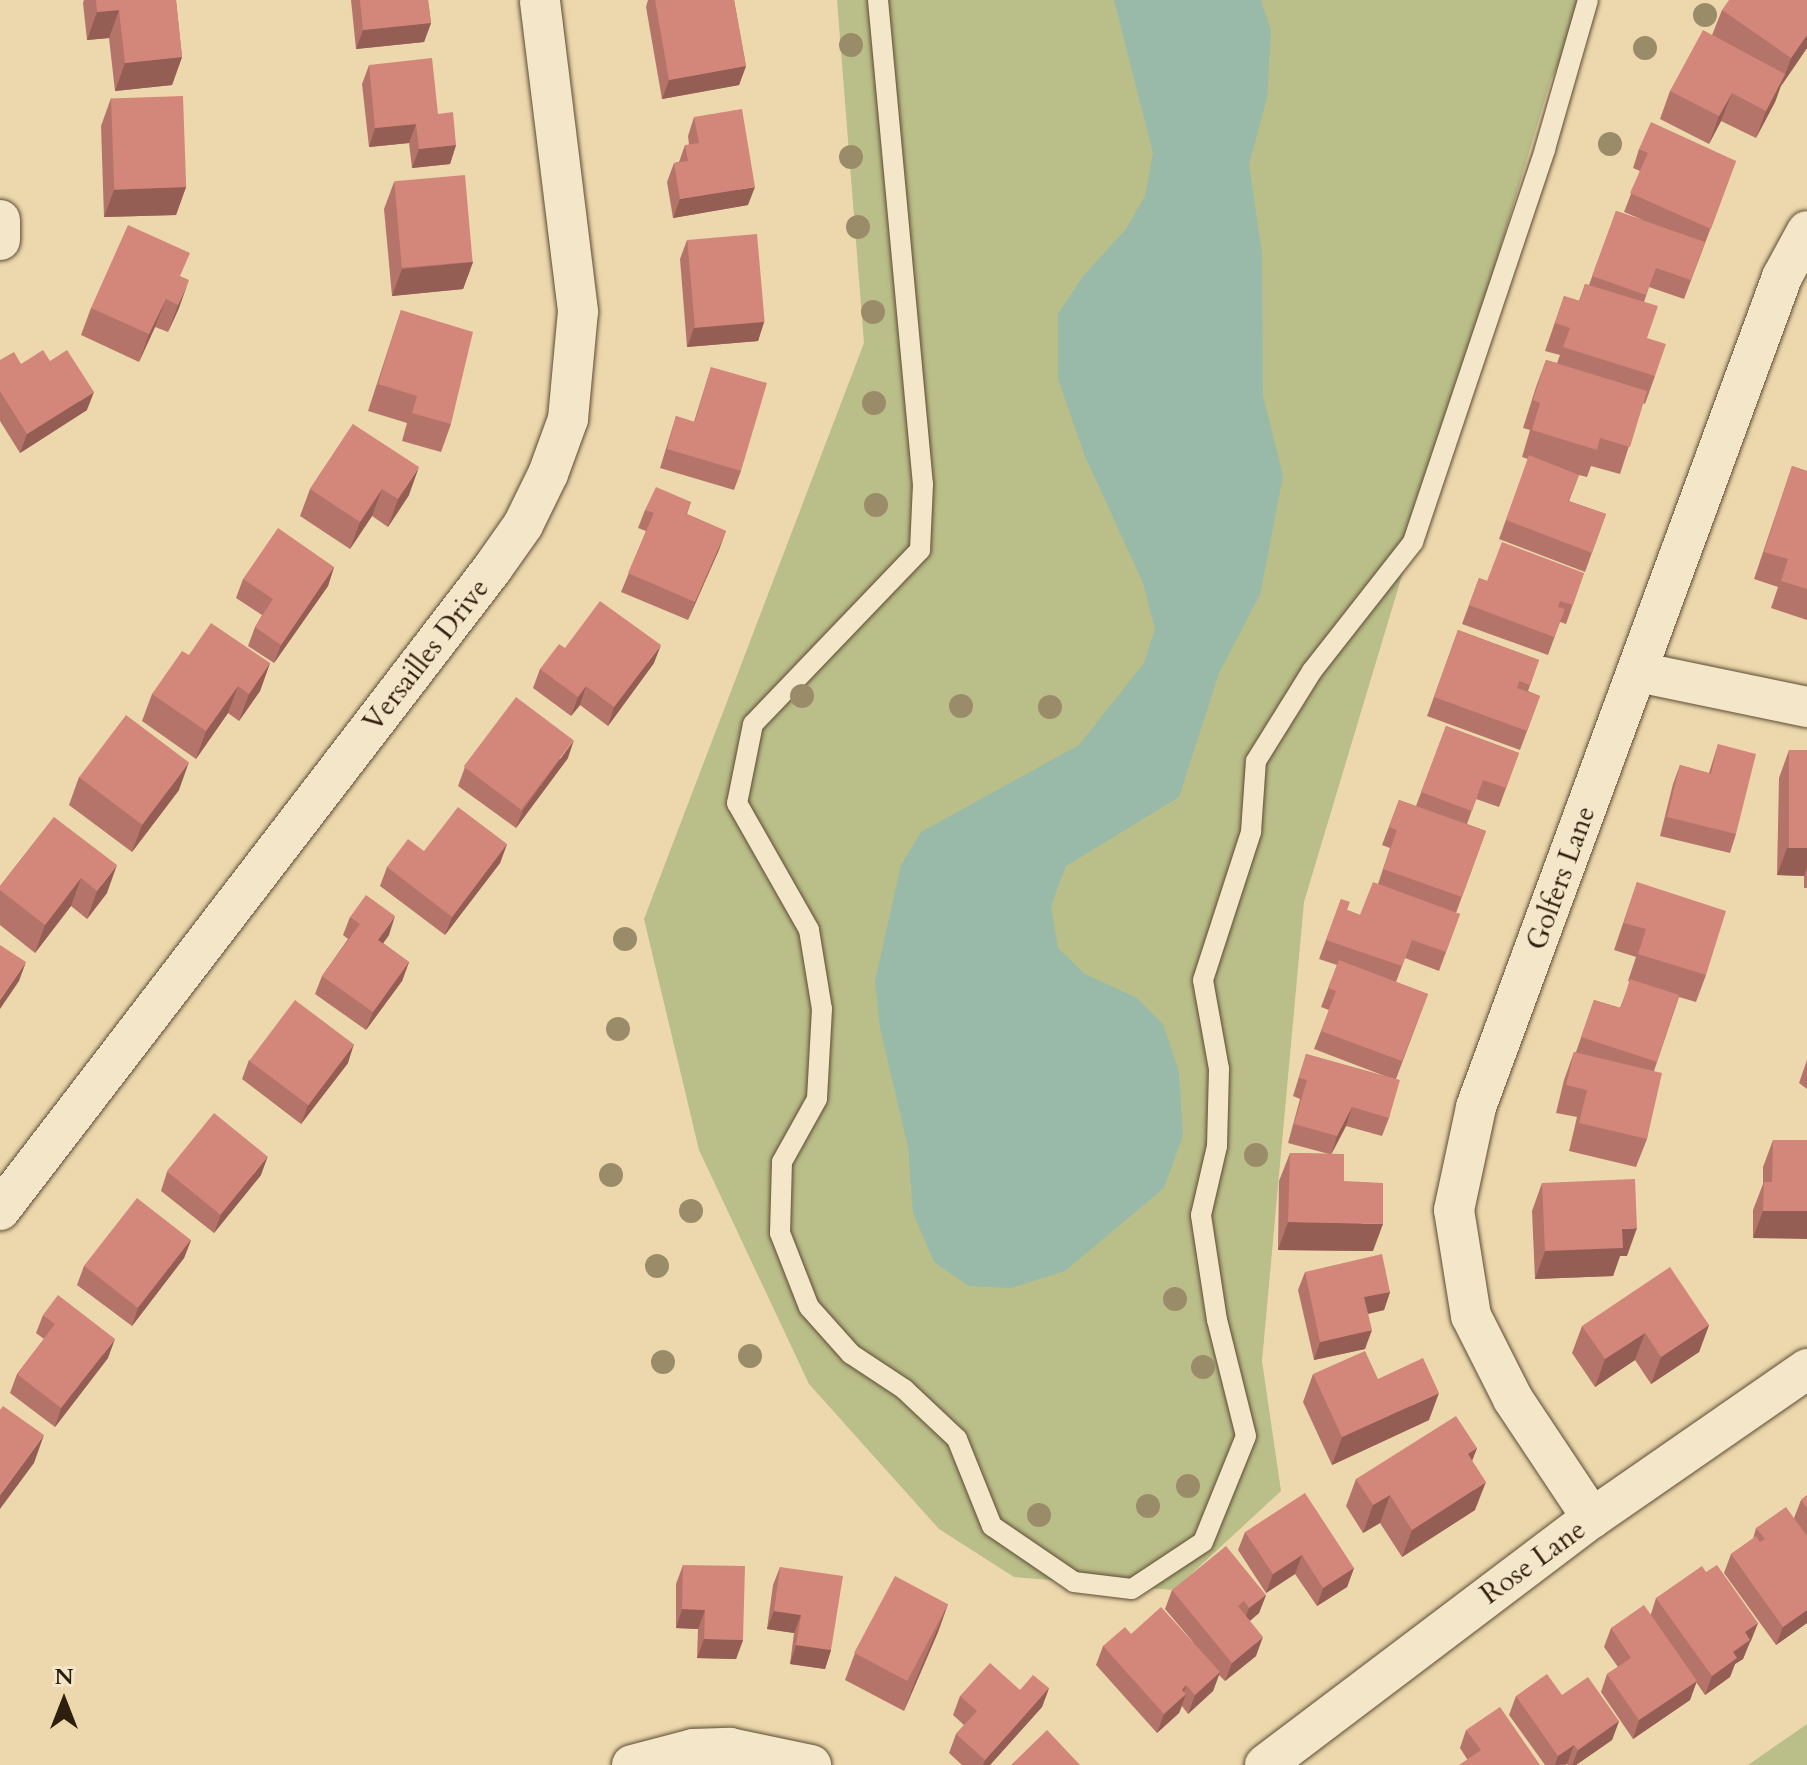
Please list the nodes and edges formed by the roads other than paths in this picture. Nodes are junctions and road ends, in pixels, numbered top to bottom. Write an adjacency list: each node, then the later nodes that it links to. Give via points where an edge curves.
1 (540, 0): 9 (street, Versailles Drive, via 578,311 568,419 548,474 523,525 492,569)
2 (878, 0): 3 (lane, via 923,484 920,550 753,724 737,803 809,930 822,1009 817,1099 782,1162 780,1233 809,1307 851,1354 904,1389 957,1439 992,1526 1074,1582 1132,1589 1203,1542 1246,1436 1217,1320 1201,1215 1217,1146 1219,1069 1203,980 1251,832 1256,761 1312,671 1413,542 1545,149)
3 (1588, 0)
4 (0, 220): 6 (street)
5 (1807, 231): 7 (street, Golfers Lane, via 1782,277)
6 (0, 240)
7 (1638, 672): 8 (street); 11 (street, Golfers Lane, via 1476,1107 1454,1210 1471,1316 1513,1399)
8 (1807, 707)
9 (0, 1210)
10 (1807, 1369): 11 (street, Rose Lane)
11 (1592, 1518): 14 (street, Rose Lane)
12 (632, 1765): 13 (street, via 693,1749 730,1748)
13 (811, 1765)
14 (1265, 1765)

